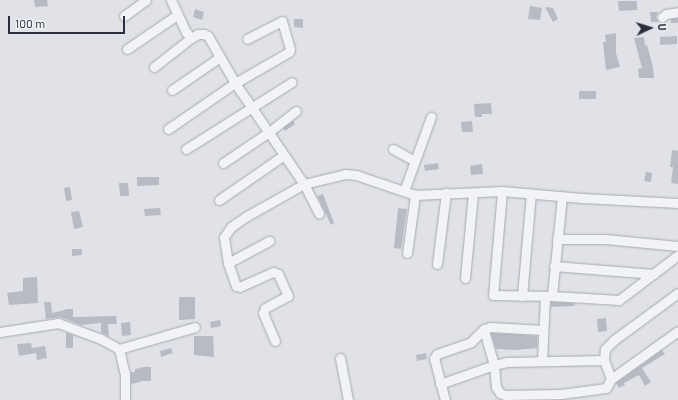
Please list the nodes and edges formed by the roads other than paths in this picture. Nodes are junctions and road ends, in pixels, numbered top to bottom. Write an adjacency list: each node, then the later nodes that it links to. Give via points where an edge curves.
1 (146, 0): 5 (street)
2 (171, 0): 4 (street)
3 (678, 12): 6 (street)
4 (177, 15): 7 (street); 9 (street)
5 (124, 16)
6 (662, 17)
7 (191, 38): 10 (street, via 198,34 208,36); 11 (street)
8 (247, 39): 13 (street, via 282,21 290,49 289,52)
9 (127, 49)
10 (220, 58): 13 (street); 14 (street)
11 (154, 67)
12 (292, 82): 15 (street)
13 (235, 83): 15 (street); 18 (street)
14 (172, 90)
15 (252, 107): 19 (street); 20 (street)
16 (296, 111): 19 (street)
17 (431, 117): 23 (street)
18 (168, 129)
19 (269, 132): 22 (street); 24 (street)
20 (186, 149)
21 (393, 149): 23 (street)
22 (284, 155): 25 (street); 33 (street)
23 (414, 160): 26 (street)
24 (223, 163)
25 (304, 184): 26 (street, via 345,174 356,175); 35 (street); 41 (street, via 231,227 224,237)
26 (404, 191): 31 (street)
27 (502, 191): 29 (street); 30 (street); 47 (street, via 493,295)
28 (446, 193): 29 (street); 31 (street); 42 (street)
29 (473, 193): 45 (street)
30 (531, 193): 32 (street); 47 (street)
31 (415, 195): 39 (street)
32 (562, 196): 34 (street); 36 (street)
33 (219, 200)
34 (678, 203)
35 (319, 213)
36 (557, 239): 38 (street, via 605,239); 43 (street)
37 (269, 241): 41 (street)
38 (678, 246)
39 (407, 253)
40 (678, 255): 44 (street)
41 (228, 263): 54 (street, via 234,284 238,287 273,272 278,274 288,296 265,308 263,313)
42 (437, 264)
43 (554, 266): 44 (street); 48 (street)
44 (654, 274): 48 (street, via 619,300)
45 (465, 278)
46 (678, 293): 57 (street, via 614,340 605,349)
47 (522, 296): 48 (street)
48 (549, 296): 51 (street)
49 (196, 326): 55 (street)
50 (484, 329): 51 (street, via 490,327); 59 (street); 61 (street, via 471,342 435,356)
51 (542, 330): 58 (street)
52 (678, 331): 60 (street)
53 (0, 332): 55 (street, via 58,323 101,339)
54 (275, 342)
55 (119, 349): 62 (street, via 126,374)
56 (340, 358): 63 (street)
57 (604, 360): 58 (street); 60 (street)
58 (542, 361): 59 (street)
59 (494, 365): 60 (street, via 496,387 505,395 561,394 606,388); 61 (street)
60 (611, 378)
61 (440, 384): 64 (street)
62 (125, 400)
63 (348, 400)
64 (445, 400)

